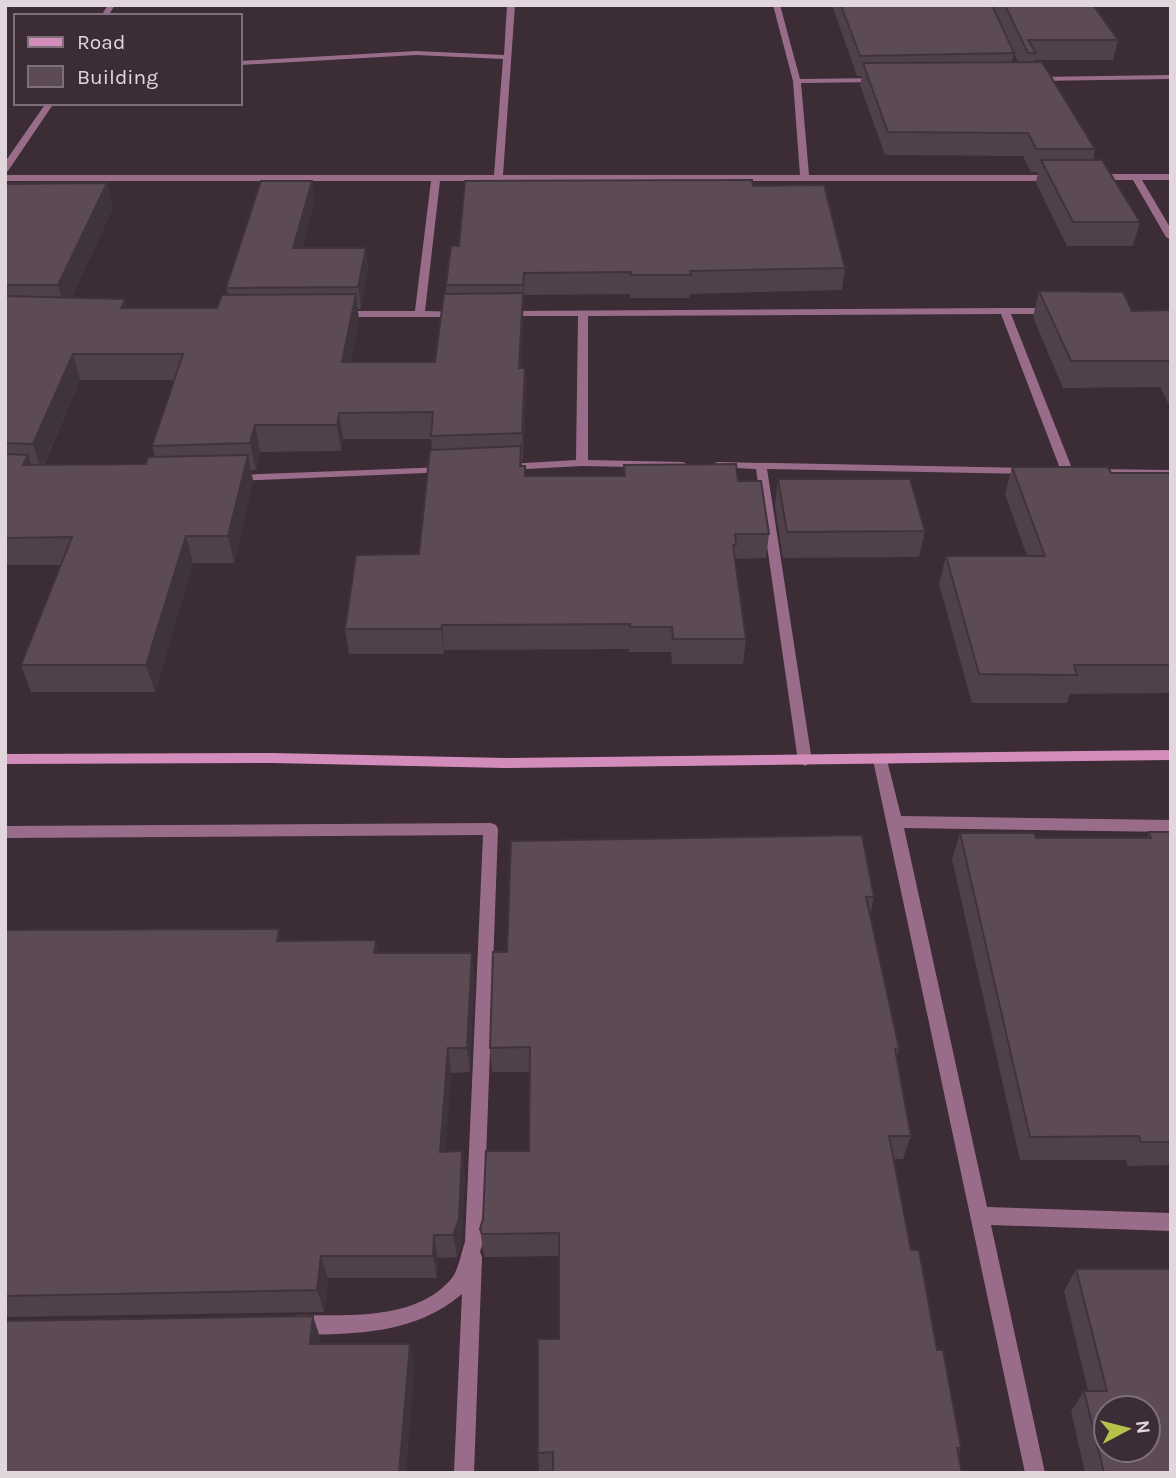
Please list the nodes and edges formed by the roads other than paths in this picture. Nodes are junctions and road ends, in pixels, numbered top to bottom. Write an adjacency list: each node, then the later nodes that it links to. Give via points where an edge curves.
1 (511, 5): 3 (street)
2 (776, 5): 8 (street)
3 (508, 57): 4 (street, via 416,53); 18 (street)
4 (242, 63)
5 (1171, 77): 6 (street)
6 (1033, 79)
7 (894, 80): 8 (street)
8 (797, 81): 16 (street)
9 (49, 105): 10 (street)
10 (5, 169)
11 (1067, 177): 16 (street)
12 (1080, 177): 13 (street)
13 (1136, 177): 14 (street); 19 (street)
14 (1171, 177)
15 (5, 178): 17 (street)
16 (805, 178): 18 (street)
17 (436, 179): 18 (street); 25 (street)
18 (498, 179)
19 (1171, 237)
20 (1005, 311): 21 (street); 23 (street); 33 (street)
21 (1067, 311)
22 (488, 313): 23 (street)
23 (583, 313): 27 (street)
24 (326, 314): 25 (street)
25 (420, 314): 26 (street)
26 (475, 314)
27 (582, 463): 28 (street); 29 (street)
28 (761, 466): 31 (street); 39 (street)
29 (491, 468)
30 (464, 469): 35 (street)
31 (1039, 471)
32 (1053, 471): 33 (street)
33 (1067, 471): 34 (street)
34 (1171, 473)
35 (222, 478)
36 (1171, 755): 38 (street)
37 (5, 759): 39 (street)
38 (880, 760): 39 (street); 40 (street)
39 (805, 761)
40 (895, 822): 41 (street); 43 (street)
41 (1171, 826)
42 (5, 832): 45 (street, via 491,830)
43 (979, 1216): 44 (street); 48 (street)
44 (1171, 1222)
45 (474, 1242): 46 (street, via 458,1286 422,1313 358,1324); 47 (street)
46 (277, 1325)
47 (464, 1473)
48 (1035, 1473)

